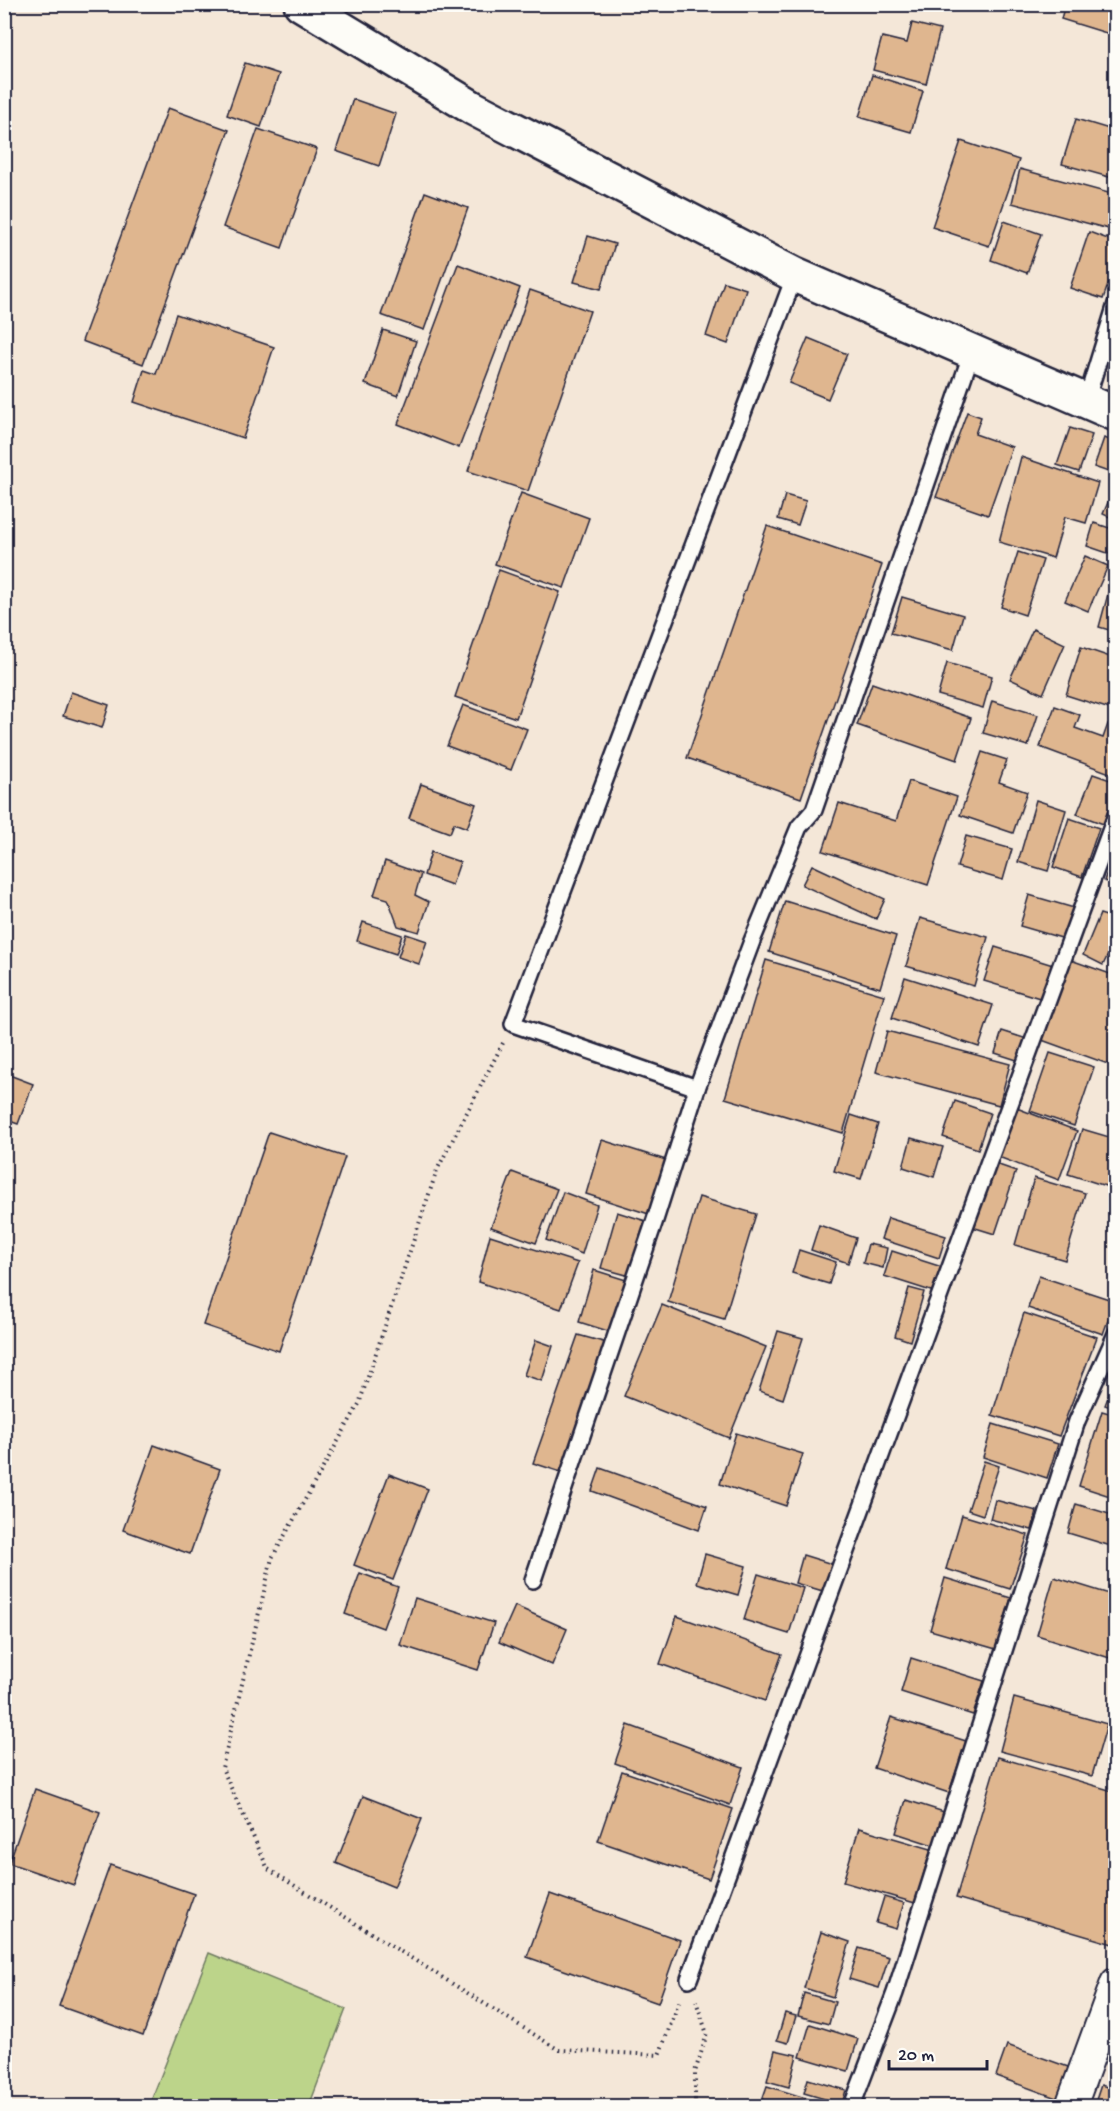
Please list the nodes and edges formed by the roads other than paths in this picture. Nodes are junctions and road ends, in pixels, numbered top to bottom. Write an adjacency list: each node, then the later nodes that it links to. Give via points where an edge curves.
1 (301, 4): 2 (main road, via 473,108)
2 (795, 275): 4 (main road); 8 (lane, via 513,1024)
3 (1116, 304): 5 (lane)
4 (972, 352): 5 (main road); 8 (lane, via 814,810 799,827)
5 (1086, 401): 6 (main road)
6 (1116, 414)
7 (1116, 815): 11 (lane)
8 (697, 1088): 10 (lane)
9 (1116, 1334): 13 (lane, via 1077,1421 899,1982)
10 (533, 1580)
11 (689, 1979)
12 (1116, 1983): 14 (street)
13 (852, 2106)
14 (1071, 2106)

